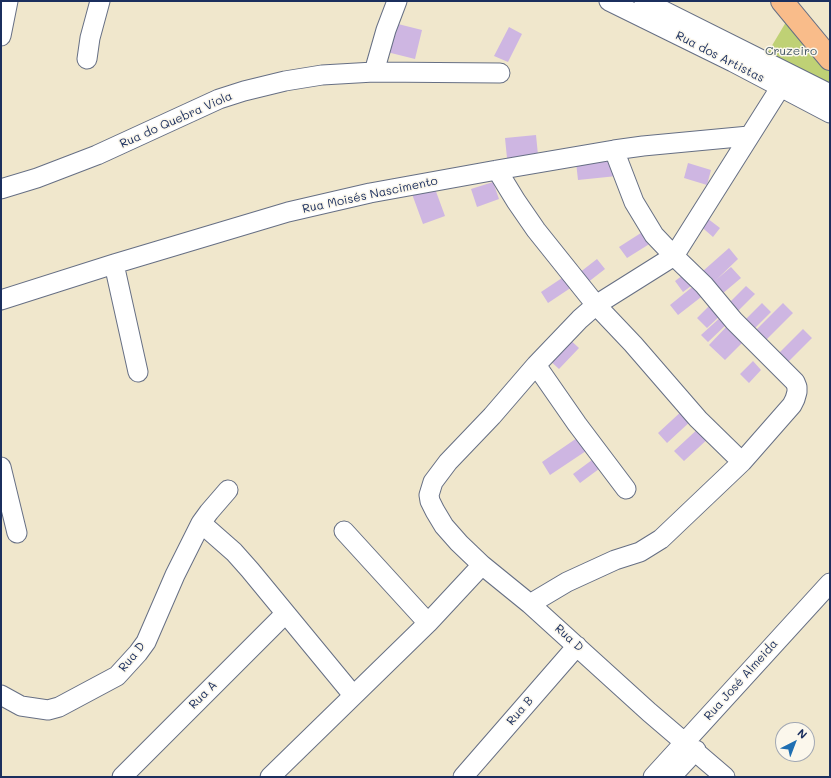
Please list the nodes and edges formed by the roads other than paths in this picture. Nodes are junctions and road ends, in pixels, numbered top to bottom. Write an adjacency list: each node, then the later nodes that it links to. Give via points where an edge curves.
1 (8, 1): 7 (street)
2 (100, 1): 8 (street)
3 (397, 1): 10 (street)
4 (609, 1): 12 (street, Rua dos Artistas)
5 (644, 1): 13 (street)
6 (782, 1): 9 (main road)
7 (1, 36)
8 (87, 59)
9 (830, 59)
10 (374, 72): 11 (street, Rua do Quebra Viola); 18 (street, Rua do Quebra Viola, via 322,74 244,91 219,99 68,167)
11 (500, 73)
12 (780, 88): 14 (street, Rua dos Artistas); 15 (street)
13 (830, 94)
14 (830, 113)
15 (749, 136): 16 (street, Rua Moisés Nascimento); 19 (street)
16 (614, 150): 17 (street, Rua Moisés Nascimento); 19 (street, via 627,187 640,212 654,235)
17 (497, 170): 20 (street, Rua Moisés Nascimento, via 370,193 288,212); 22 (street, via 536,230)
18 (1, 189)
19 (674, 256): 22 (street); 25 (street, via 704,285 734,321 795,382 797,387 792,405)
20 (114, 264): 21 (street, Rua Moisés Nascimento); 24 (street)
21 (1, 300)
22 (596, 305): 23 (street); 25 (street, via 698,419)
23 (536, 365): 27 (street); 32 (street, Rua D, via 448,462 430,489 430,501 444,526)
24 (138, 372)
25 (742, 462): 35 (street, via 661,539 630,556 615,560 567,582)
26 (1, 467): 31 (street)
27 (626, 489)
28 (228, 490): 29 (street, Rua D)
29 (201, 523): 36 (street, via 234,552); 39 (street, Rua D, via 146,642 116,676 59,707 48,710 21,706)
30 (344, 531): 37 (street)
31 (17, 532)
32 (482, 565): 35 (street, Rua D); 37 (street)
33 (830, 583): 41 (street, Rua José Almeida)
34 (830, 600): 41 (street, Rua José Almeida)
35 (530, 604): 38 (street, Rua D)
36 (285, 614): 40 (street); 42 (street, Rua A)
37 (428, 623): 40 (street)
38 (577, 646): 41 (street, Rua D); 44 (street, Rua B)
39 (1, 695)
40 (353, 696): 43 (street)
41 (690, 746): 45 (street, Rua José Almeida); 46 (street, Rua José Almeida); 47 (street, Rua D)
42 (122, 777)
43 (270, 777)
44 (462, 777)
45 (653, 777)
46 (671, 777)
47 (725, 777)

